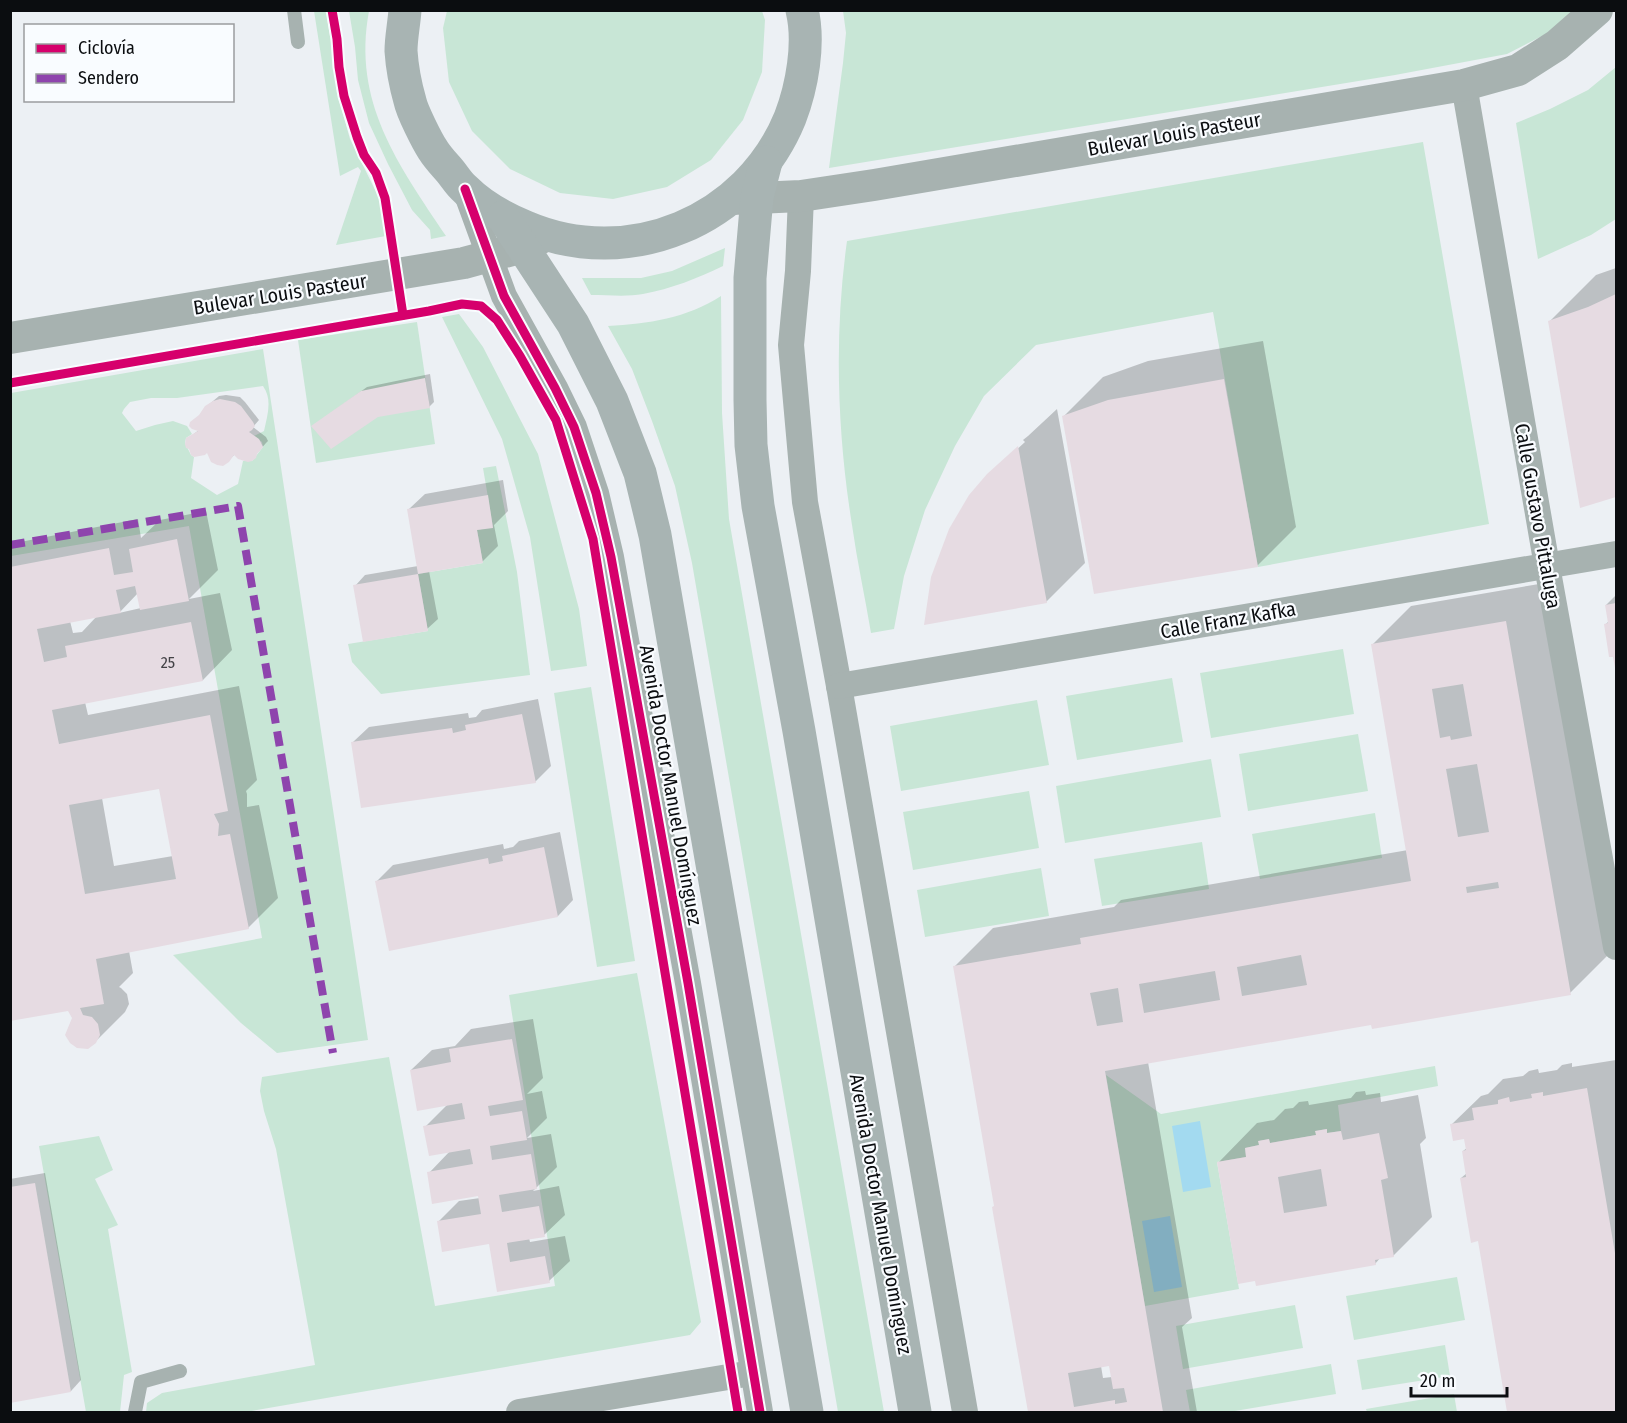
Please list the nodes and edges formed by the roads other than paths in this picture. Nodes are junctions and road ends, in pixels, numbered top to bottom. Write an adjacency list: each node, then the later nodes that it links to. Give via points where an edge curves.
1 (294, 10): 5 (lane)
2 (405, 10): 7 (main road, via 401,52 410,103 432,149)
3 (802, 10): 9 (main road, Avenida Doctor Manuel Domínguez, via 805,60 796,103 783,134)
4 (1596, 10): 6 (street, Bulevar Louis Pasteur, via 1557,45 1518,70)
5 (298, 42)
6 (1464, 85): 8 (street, Bulevar Louis Pasteur); 14 (street, Calle Gustavo Pittaluga)
7 (465, 189): 10 (main road, Avenida Doctor Manuel Domínguez); 11 (street, Avenida Doctor Manuel Domínguez)
8 (801, 196): 9 (street, Bulevar Louis Pasteur); 15 (street, via 791,345 805,502)
9 (744, 198): 10 (main road, via 674,231 643,240 610,244); 23 (main road, Avenida Doctor Manuel Domínguez, via 750,278 752,445 758,506)
10 (535, 242): 11 (street, Bulevar Louis Pasteur); 22 (main road, Avenida Doctor Manuel Domínguez, via 612,401 640,473 657,547)
11 (489, 258): 12 (street, Bulevar Louis Pasteur); 18 (street, Avenida Doctor Manuel Domínguez, via 504,296 574,427 596,493 688,984)
12 (10, 338)
13 (1617, 554): 14 (street, Calle Franz Kafka)
14 (1547, 566): 15 (street, Calle Franz Kafka); 16 (street, Calle Gustavo Pittaluga)
15 (838, 686): 24 (street)
16 (1617, 947)
17 (180, 1371): 19 (lane, via 141,1383)
18 (752, 1374): 20 (street); 21 (street, Avenida Doctor Manuel Domínguez)
19 (135, 1413)
20 (519, 1413)
21 (760, 1413)
22 (807, 1413)
23 (915, 1413)
24 (965, 1413)

